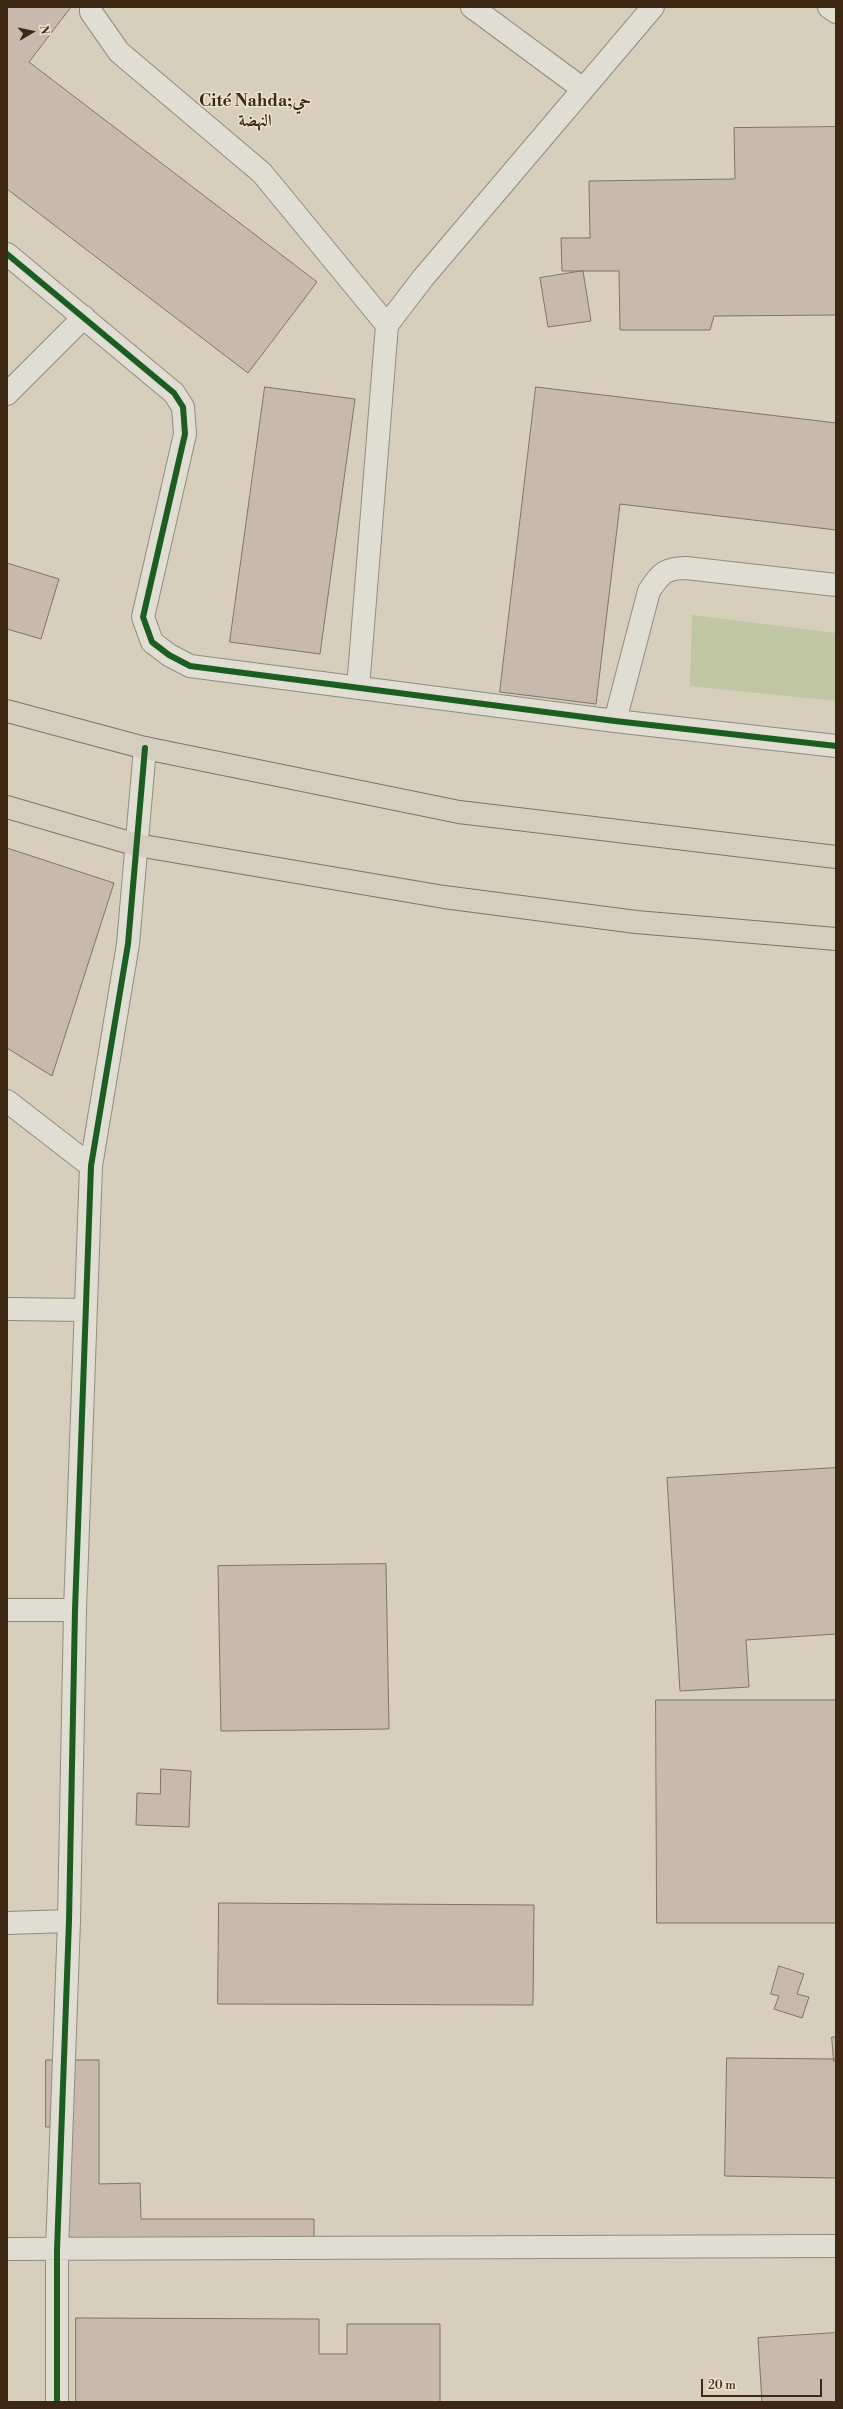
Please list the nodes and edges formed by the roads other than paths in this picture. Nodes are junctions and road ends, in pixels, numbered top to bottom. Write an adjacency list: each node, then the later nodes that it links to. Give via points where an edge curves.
1 (91, 7): 9 (street, via 91,12 119,52 262,173)
2 (472, 7): 6 (street)
3 (653, 7): 6 (street)
4 (829, 7): 5 (street)
5 (836, 12)
6 (584, 89): 9 (street)
7 (7, 254): 8 (street)
8 (84, 317): 10 (street); 12 (street, via 174,393 183,407 185,434 143,617 152,642 190,666)
9 (387, 324): 12 (street)
10 (7, 394)
11 (836, 585): 14 (street, via 686,568 672,568 665,572 649,591)
12 (358, 688): 14 (street)
13 (7, 711): 16 (main road)
14 (615, 721): 15 (street)
15 (836, 746)
16 (145, 748): 18 (street); 19 (main road, via 459,812)
17 (7, 807): 18 (main road)
18 (137, 845): 20 (main road, via 467,900 636,922); 22 (street, via 128,944)
19 (836, 857)
20 (836, 939)
21 (7, 1101): 22 (street)
22 (91, 1166): 24 (street)
23 (7, 1309): 24 (street)
24 (85, 1310): 26 (street)
25 (7, 1610): 26 (street)
26 (75, 1610): 27 (street)
27 (69, 1921): 28 (street); 31 (street)
28 (7, 1922)
29 (836, 2246): 31 (street)
30 (7, 2249): 31 (street)
31 (57, 2250): 32 (street)
32 (57, 2402)

